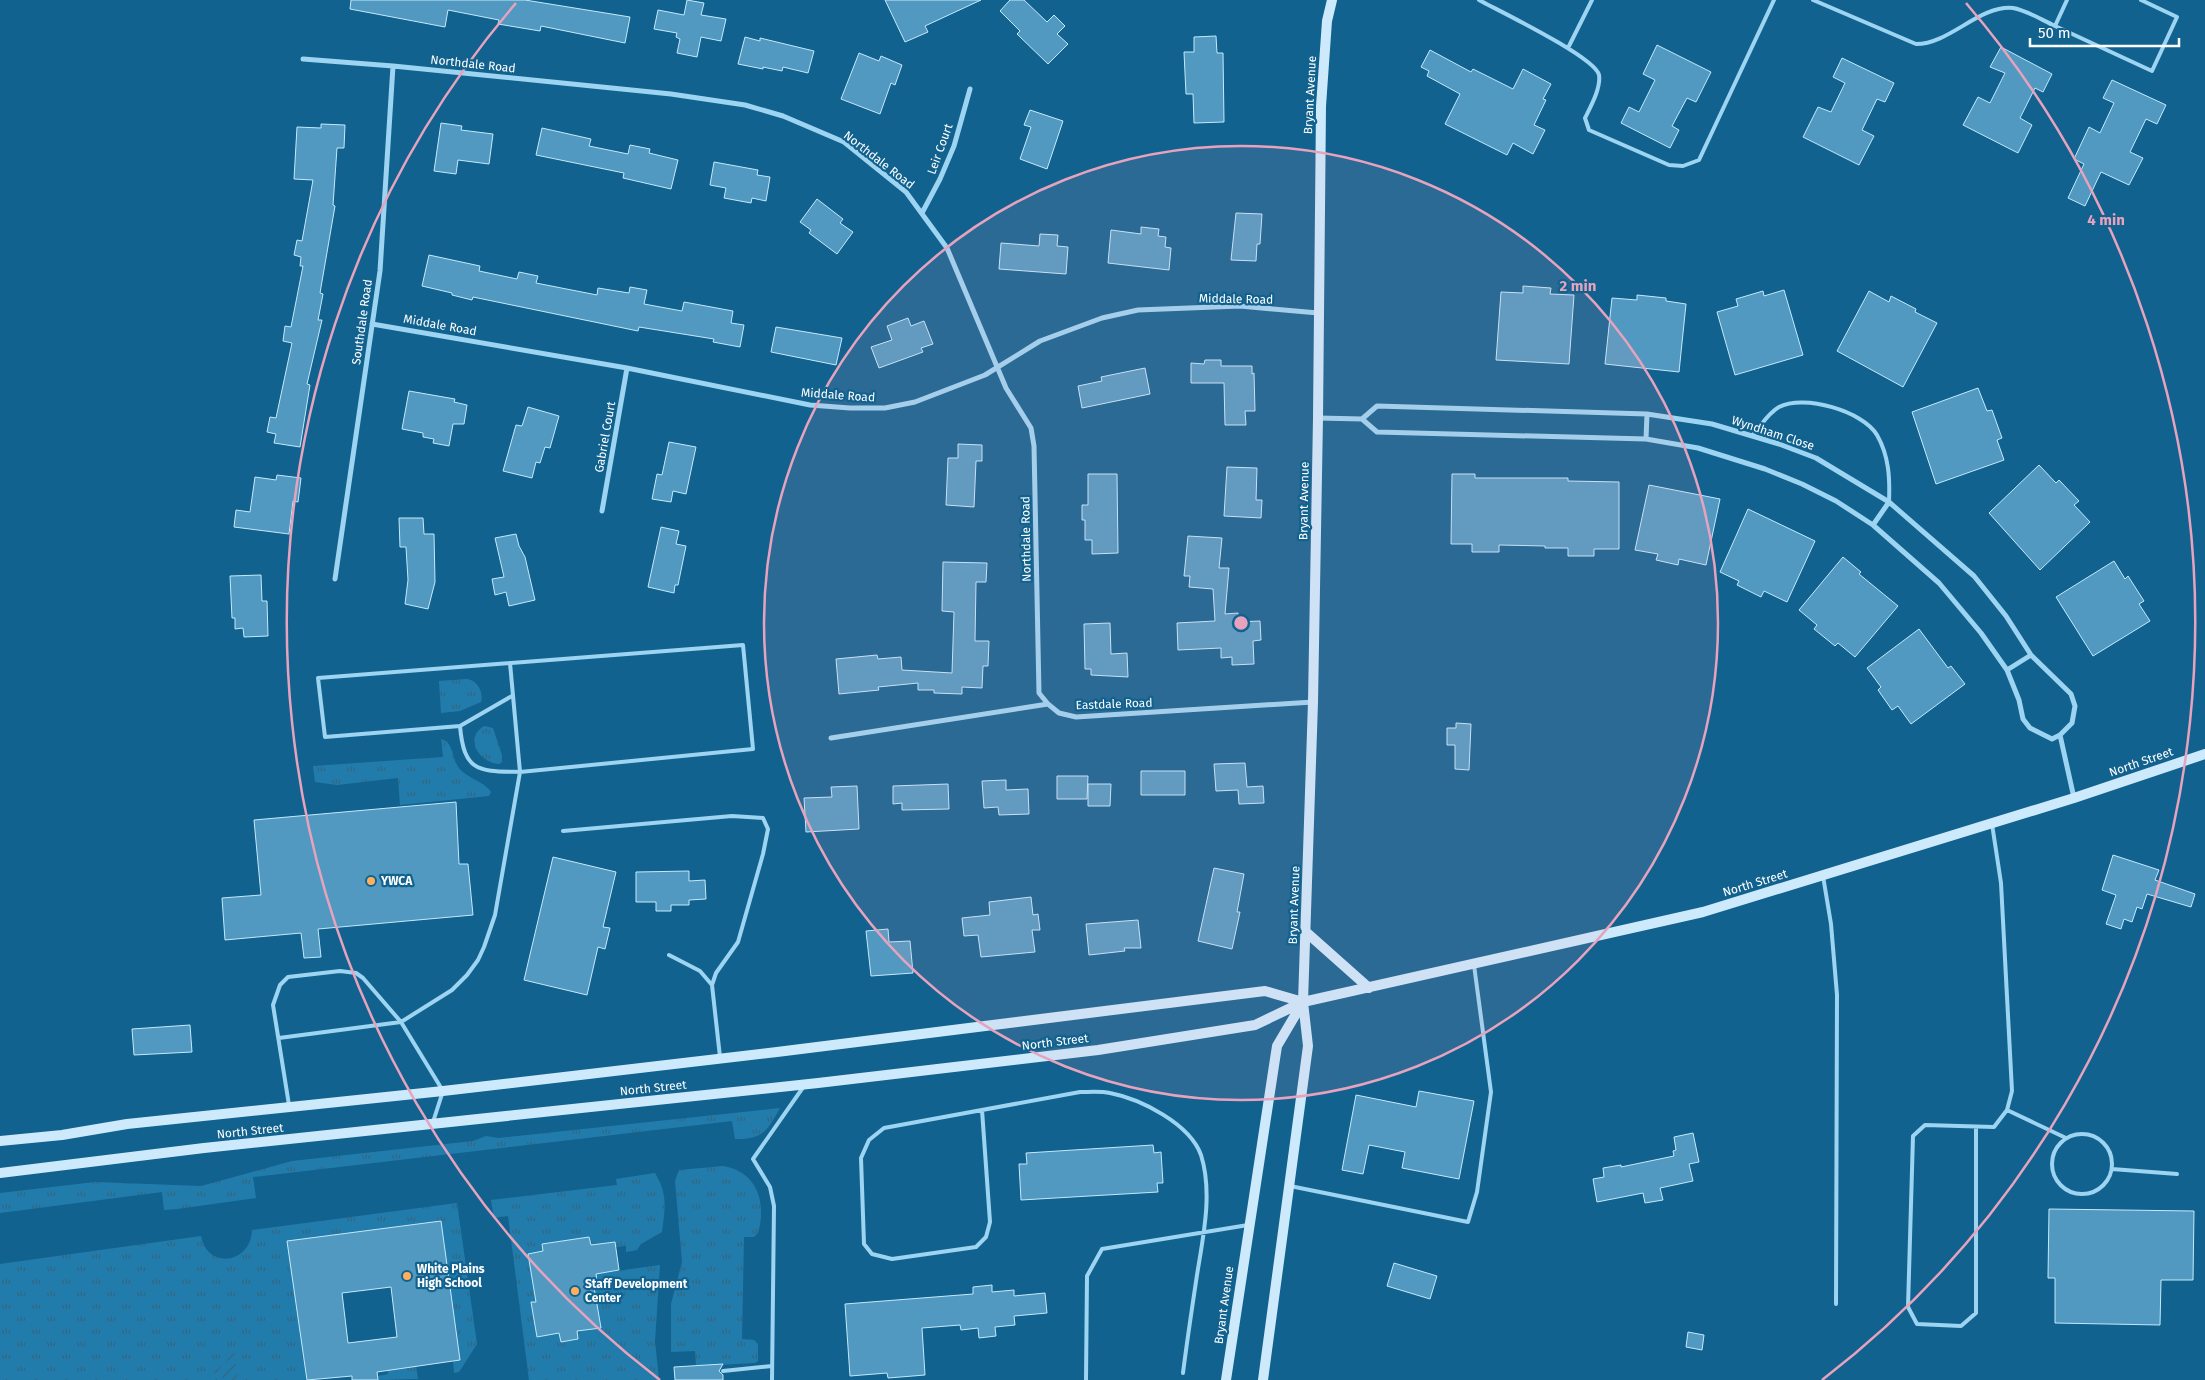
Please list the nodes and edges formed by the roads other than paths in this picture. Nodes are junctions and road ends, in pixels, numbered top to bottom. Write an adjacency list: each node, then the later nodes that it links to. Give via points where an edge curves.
1 (1332, 0): 14 (main road, Bryant Avenue, via 1327,21 1321,106)
2 (1479, 0): 9 (lane)
3 (1592, 0): 9 (lane)
4 (1774, 0): 9 (lane, via 1699,160 1683,166 1669,165 1589,130 1585,118 1596,93 1599,76 1596,68)
5 (1813, 0): 8 (lane, via 1916,44 1934,41 1987,14 2005,9 2014,8)
6 (2068, 0): 8 (lane)
7 (2141, 0): 8 (lane, via 2177,17 2152,72)
8 (2055, 26)
9 (1568, 48)
10 (304, 59): 11 (street, Northdale Road)
11 (394, 66): 13 (street, Northdale Road, via 671,94 783,116 844,142 906,192); 15 (street, Southdale Road, via 380,271)
12 (970, 88): 13 (street, Leir Court, via 954,146)
13 (922, 213): 16 (street, Northdale Road, via 947,248)
14 (1318, 313): 16 (street, Middale Road, via 1240,306 1138,310 1102,318 1040,342); 19 (main road, Bryant Avenue)
15 (372, 324): 17 (street, Middale Road); 26 (street, Southdale Road)
16 (998, 367): 17 (street, Middale Road, via 915,402 885,408 810,405); 32 (street, Northdale Road, via 1006,388 1031,428 1034,446 1039,693)
17 (627, 368): 24 (street, Gabriel Court)
18 (1648, 414): 20 (street, Wyndham Close, via 1377,406); 21 (street, Wyndham Close, via 1712,424); 22 (street)
19 (1318, 418): 20 (street); 31 (main road, Bryant Avenue)
20 (1362, 419): 22 (street, via 1377,432)
21 (1752, 436): 23 (street, Wyndham Close, via 1816,458); 23 (lane, via 1778,407 1813,402 1848,412 1876,433 1890,471)
22 (1646, 439): 25 (street, via 1698,448 1765,469 1836,501)
23 (1889, 502): 25 (street); 27 (street, Wyndham Close, via 1974,576 2006,616)
24 (602, 511)
25 (1873, 525): 29 (street, via 1939,583 1981,633)
26 (336, 579)
27 (2031, 655): 29 (street); 34 (street, Wyndham Close, via 2071,694 2075,706 2072,724)
28 (510, 663): 30 (lane); 33 (lane, via 318,678 325,738); 37 (lane, via 743,645 753,749)
29 (2006, 670): 34 (street, via 2023,719 2030,728 2052,739)
30 (512, 696): 33 (lane); 37 (lane)
31 (1313, 702): 32 (street, Eastdale Road, via 1076,717 1059,713); 42 (main road, Bryant Avenue)
32 (1048, 704): 35 (street)
33 (460, 726): 37 (lane, via 462,747 475,766 488,771)
34 (2060, 735): 38 (street)
35 (831, 738)
36 (2205, 754): 38 (main road, North Street)
37 (520, 772): 48 (lane, via 495,916 478,960 452,990)
38 (2074, 798): 39 (main road, North Street)
39 (1992, 824): 41 (main road, North Street); 55 (lane, via 2001,883 2012,1081)
40 (563, 831): 45 (lane, via 732,816 763,818 768,829 763,854 738,942 716,973)
41 (1823, 876): 44 (main road, North Street, via 1703,912); 66 (lane, via 1837,995)
42 (1306, 932): 46 (main road); 47 (main road, Bryant Avenue)
43 (669, 955): 45 (lane, via 700,971)
44 (1474, 965): 46 (main road, North Street); 63 (lane, via 1491,1092 1477,1192 1468,1222)
45 (712, 985): 50 (lane)
46 (1369, 988): 47 (main road, North Street)
47 (1303, 1002): 50 (main road, North Street, via 1264,991); 51 (main road, North Street, via 1255,1025 1098,1050); 63 (main road, Bryant Avenue, via 1308,1046); 64 (main road, Bryant Avenue, via 1277,1046)
48 (401, 1022): 49 (lane); 49 (lane, via 356,973 340,971 288,977 275,993 273,1004); 52 (lane)
49 (279, 1038): 53 (lane)
50 (720, 1057): 52 (main road, North Street)
51 (806, 1084): 56 (main road, North Street); 67 (lane, via 754,1159 770,1187 774,1206)
52 (443, 1091): 53 (main road, North Street); 56 (lane)
53 (289, 1106): 59 (main road, North Street)
54 (982, 1110): 54 (lane, via 884,1128 869,1140 861,1158 864,1244 872,1254 892,1259 976,1247 986,1237 990,1222); 65 (lane, via 1080,1092 1110,1092 1162,1115 1187,1131 1200,1154 1207,1194)
55 (2007, 1110): 57 (lane, via 1994,1127); 58 (lane)
56 (432, 1124): 61 (main road, North Street)
57 (1976, 1127): 57 (lane, via 1925,1125 1913,1136 1908,1307 1917,1324 1961,1326 1976,1314)
58 (2066, 1138): 60 (lane, via 2080,1133 2099,1138 2112,1154); 60 (lane, via 2055,1149 2052,1169 2062,1186 2070,1192 2090,1194 2107,1183)
59 (0, 1141)
60 (2112, 1169): 62 (lane)
61 (0, 1173)
62 (2177, 1174)
63 (1290, 1186): 73 (main road, Bryant Avenue)
64 (1248, 1225): 65 (lane); 72 (main road, Bryant Avenue)
65 (1204, 1232): 69 (lane); 71 (lane, via 1102,1249 1087,1276)
66 (1836, 1304)
67 (772, 1366): 68 (lane); 70 (lane)
68 (723, 1371)
69 (1182, 1373)
70 (772, 1380)
71 (1086, 1380)
72 (1226, 1380)
73 (1263, 1380)

